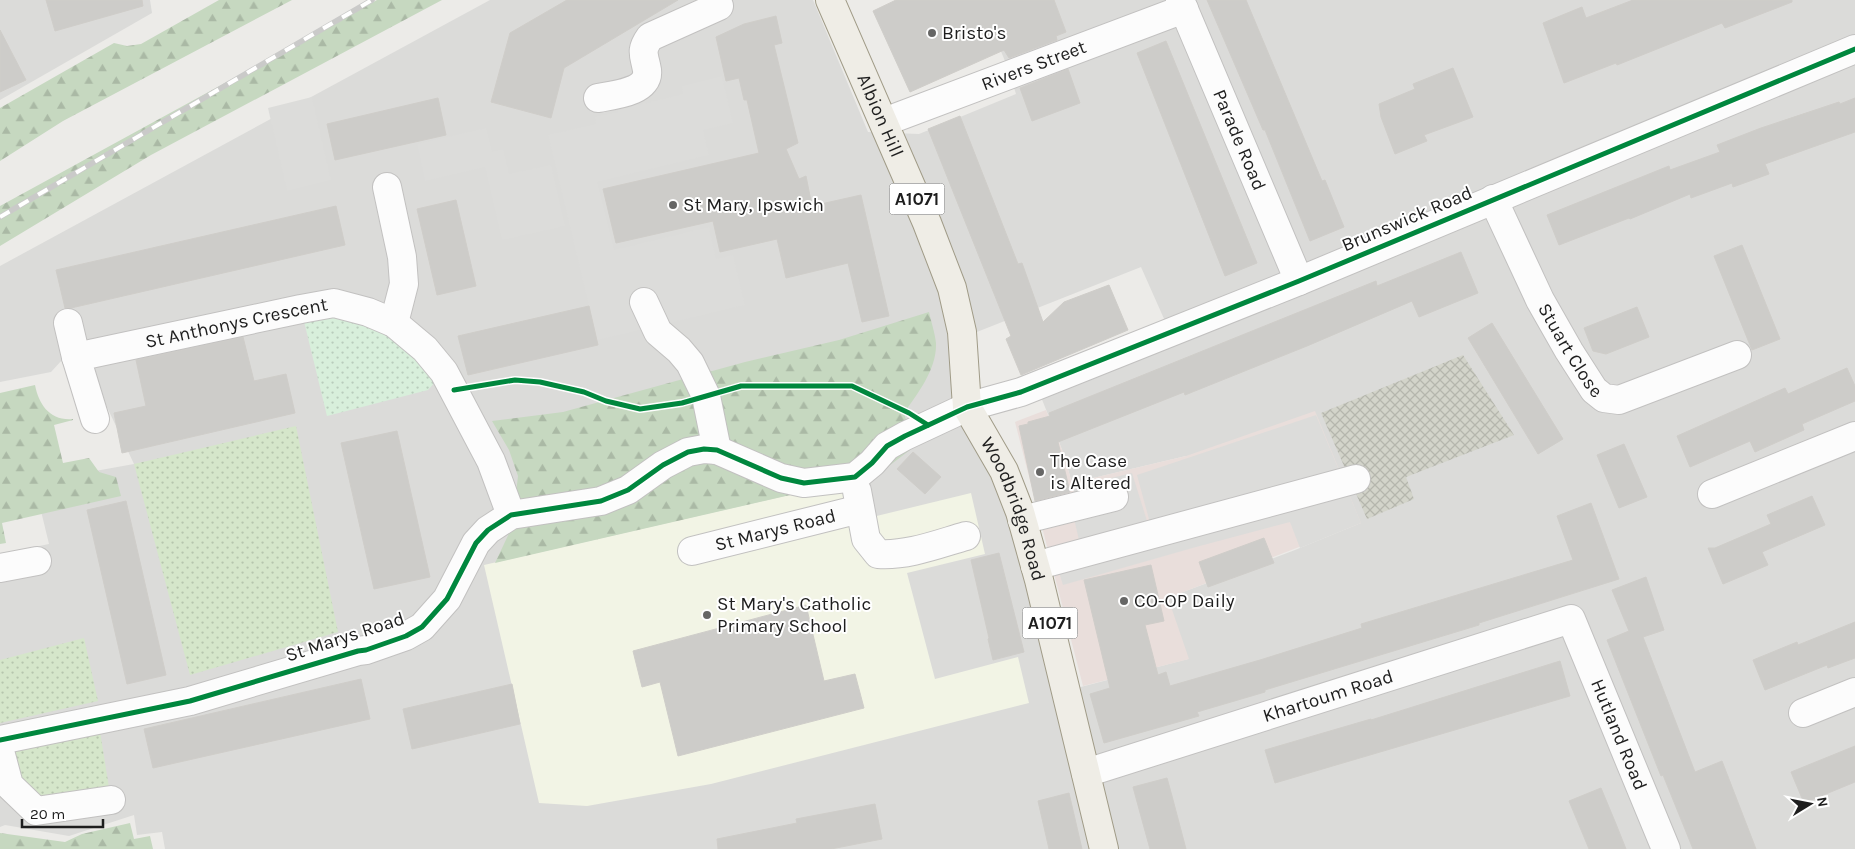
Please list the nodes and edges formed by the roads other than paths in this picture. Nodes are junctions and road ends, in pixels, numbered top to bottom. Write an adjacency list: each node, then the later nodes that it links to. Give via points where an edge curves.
1 (830, 0): 6 (main road, Albion Hill / A1071)
2 (1182, 5): 6 (street, Rivers Street); 9 (street, Parade Road)
3 (719, 6): 5 (street, via 650,37 644,45 647,72 643,84 633,90)
4 (1855, 49): 8 (street, Brunswick Road)
5 (598, 98)
6 (884, 122): 15 (main road, Albion Hill / A1071, via 952,288 962,332)
7 (386, 187): 11 (street, via 402,257 404,284)
8 (1493, 199): 9 (street, Brunswick Road); 13 (street, Stuart Close, via 1540,300 1568,351 1594,390 1604,398 1619,400)
9 (1299, 281): 15 (street, Brunswick Road, via 1030,388)
10 (644, 302): 18 (street, via 658,332 690,363 706,396)
11 (394, 323): 14 (street, St Anthonys Crescent, via 334,303); 24 (street, St Anthonys Crescent, via 425,349 444,372 491,461)
12 (68, 324): 14 (street)
13 (1737, 355)
14 (76, 357): 16 (street)
15 (967, 408): 19 (street, via 888,446); 25 (main road, Woodbridge Road / A1071, via 1004,470)
16 (96, 419)
17 (1855, 436): 21 (street)
18 (717, 450): 19 (street, St Marys Road, via 781,478 804,483); 24 (street, St Marys Road, via 704,448 688,452 663,464 628,490 601,501)
19 (855, 477): 23 (street, St Marys Road)
20 (1356, 479): 29 (street)
21 (1712, 494)
22 (1114, 498): 25 (street)
23 (860, 509): 26 (street, St Marys Road, via 866,539 878,554 892,555); 27 (street, St Marys Road)
24 (511, 515): 34 (street, St Marys Road, via 488,530 476,543 447,599 422,627 406,636 190,701)
25 (1022, 520): 29 (main road, Woodbridge Road / A1071)
26 (966, 536)
27 (692, 551)
28 (37, 560): 30 (street)
29 (1035, 566): 36 (main road, Woodbridge Road / A1071)
30 (0, 568)
31 (1571, 620): 36 (street, Khartoum Road); 39 (street, Hutland Road)
32 (1855, 692): 33 (street)
33 (1803, 713)
34 (0, 740)
35 (0, 751): 37 (street, via 10,785 36,811)
36 (1086, 773): 38 (main road, Woodbridge Road / A1071)
37 (111, 800)
38 (1104, 849)
39 (1666, 849)

